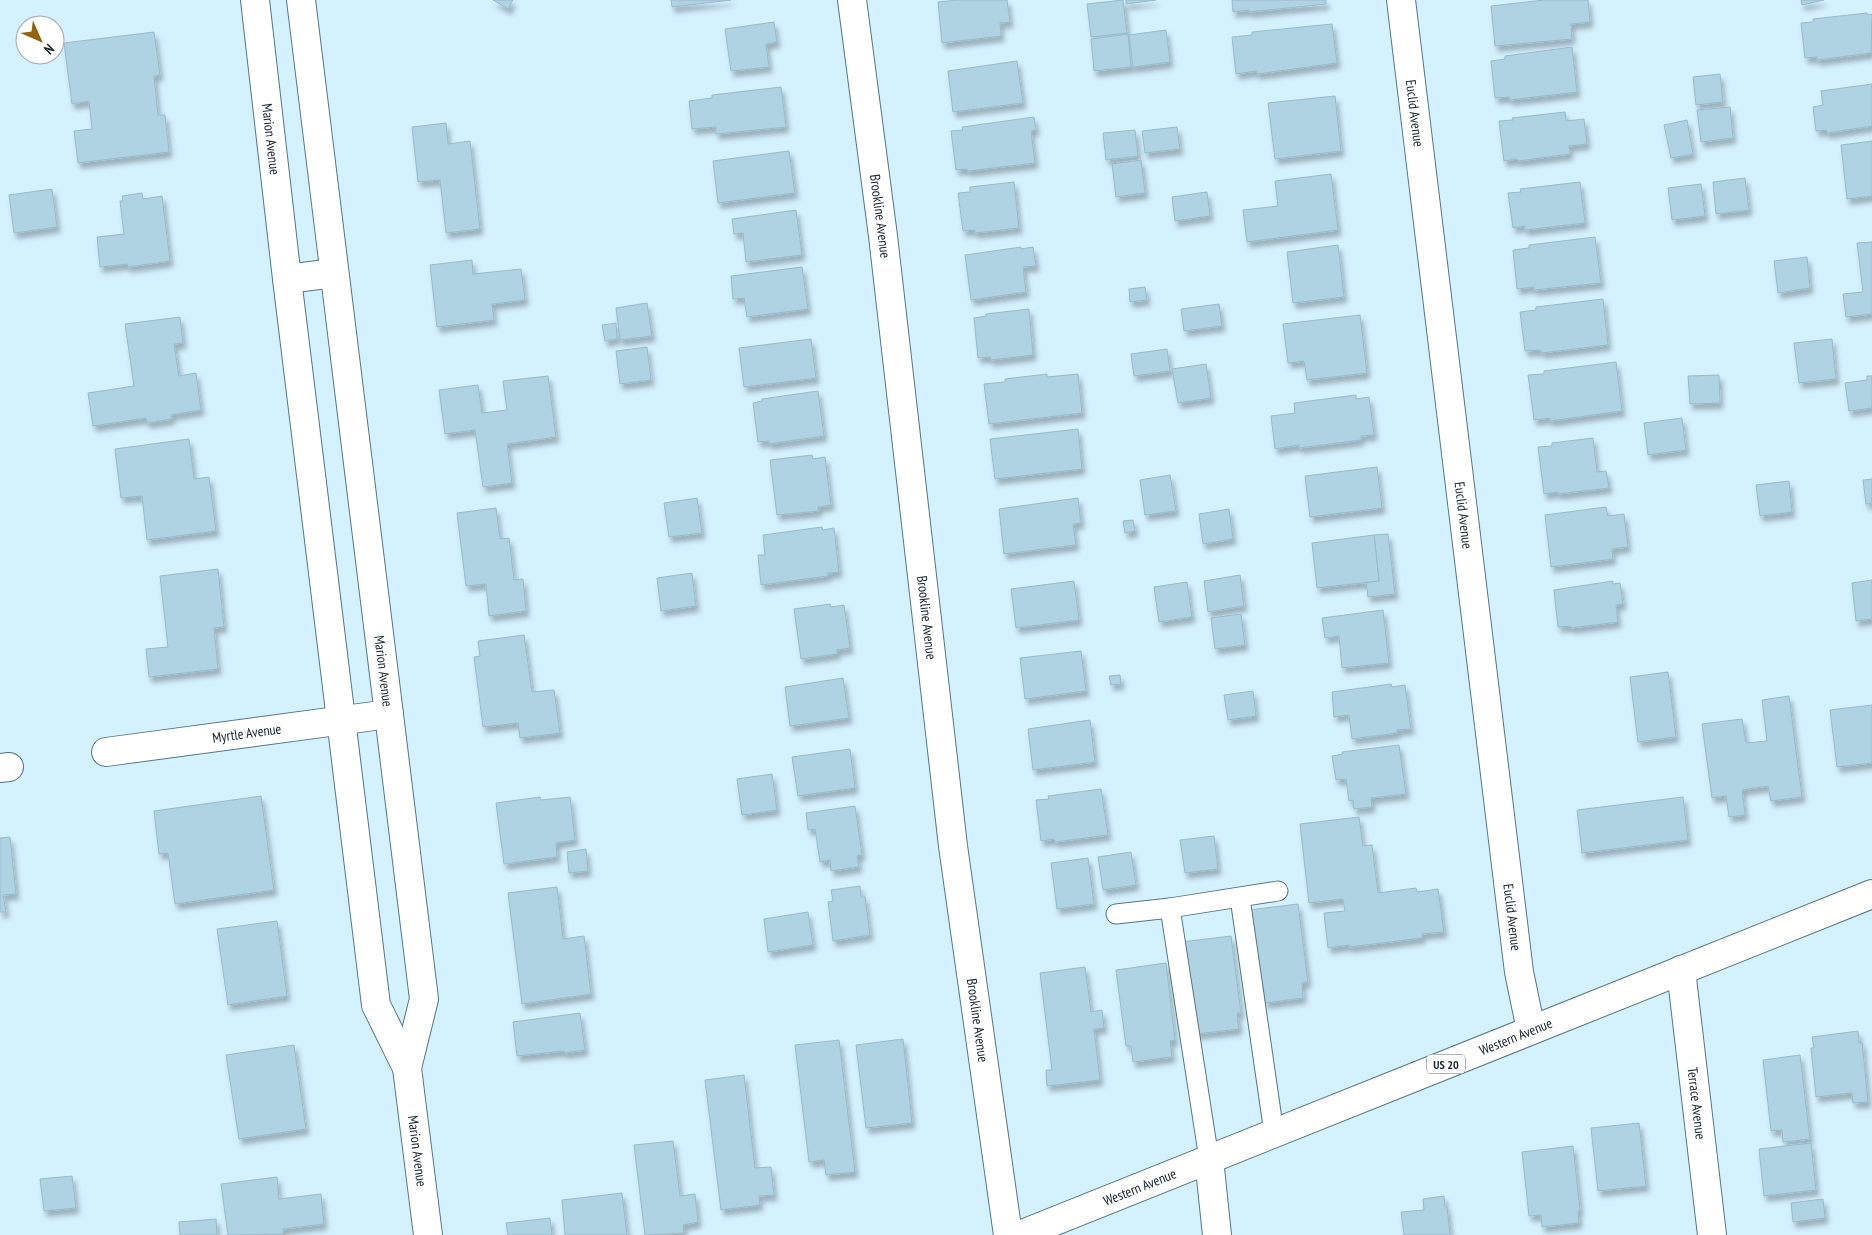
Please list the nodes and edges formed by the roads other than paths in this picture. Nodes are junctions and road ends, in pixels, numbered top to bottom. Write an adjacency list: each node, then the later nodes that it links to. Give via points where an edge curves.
1 (255, 0): 6 (street, Marion Avenue)
2 (302, 0): 5 (street, Marion Avenue)
3 (852, 0): 21 (street, Brookline Avenue, via 954,846)
4 (1401, 0): 16 (street, Euclid Avenue, via 1519,972)
5 (334, 273): 6 (street); 7 (street, Marion Avenue)
6 (287, 279): 8 (street, Marion Avenue)
7 (389, 714): 8 (street, Myrtle Avenue); 17 (street, Marion Avenue, via 424,999)
8 (341, 721): 9 (street, Myrtle Avenue); 17 (street, Marion Avenue, via 376,1005)
9 (106, 752)
10 (1278, 891): 12 (lane)
11 (1872, 894): 15 (street, Western Avenue / US 20)
12 (1240, 898): 13 (lane); 18 (lane)
13 (1170, 908): 14 (lane); 19 (lane)
14 (1116, 914)
15 (1681, 970): 16 (street, Western Avenue / US 20); 24 (street, Terrace Avenue)
16 (1531, 1030): 18 (street, Western Avenue / US 20)
17 (407, 1068): 20 (street, Marion Avenue)
18 (1274, 1133): 19 (street, Western Avenue / US 20)
19 (1209, 1159): 22 (street, Western Avenue / US 20); 23 (street)
20 (428, 1235)
21 (1008, 1235)
22 (1020, 1235)
23 (1217, 1235)
24 (1712, 1235)

